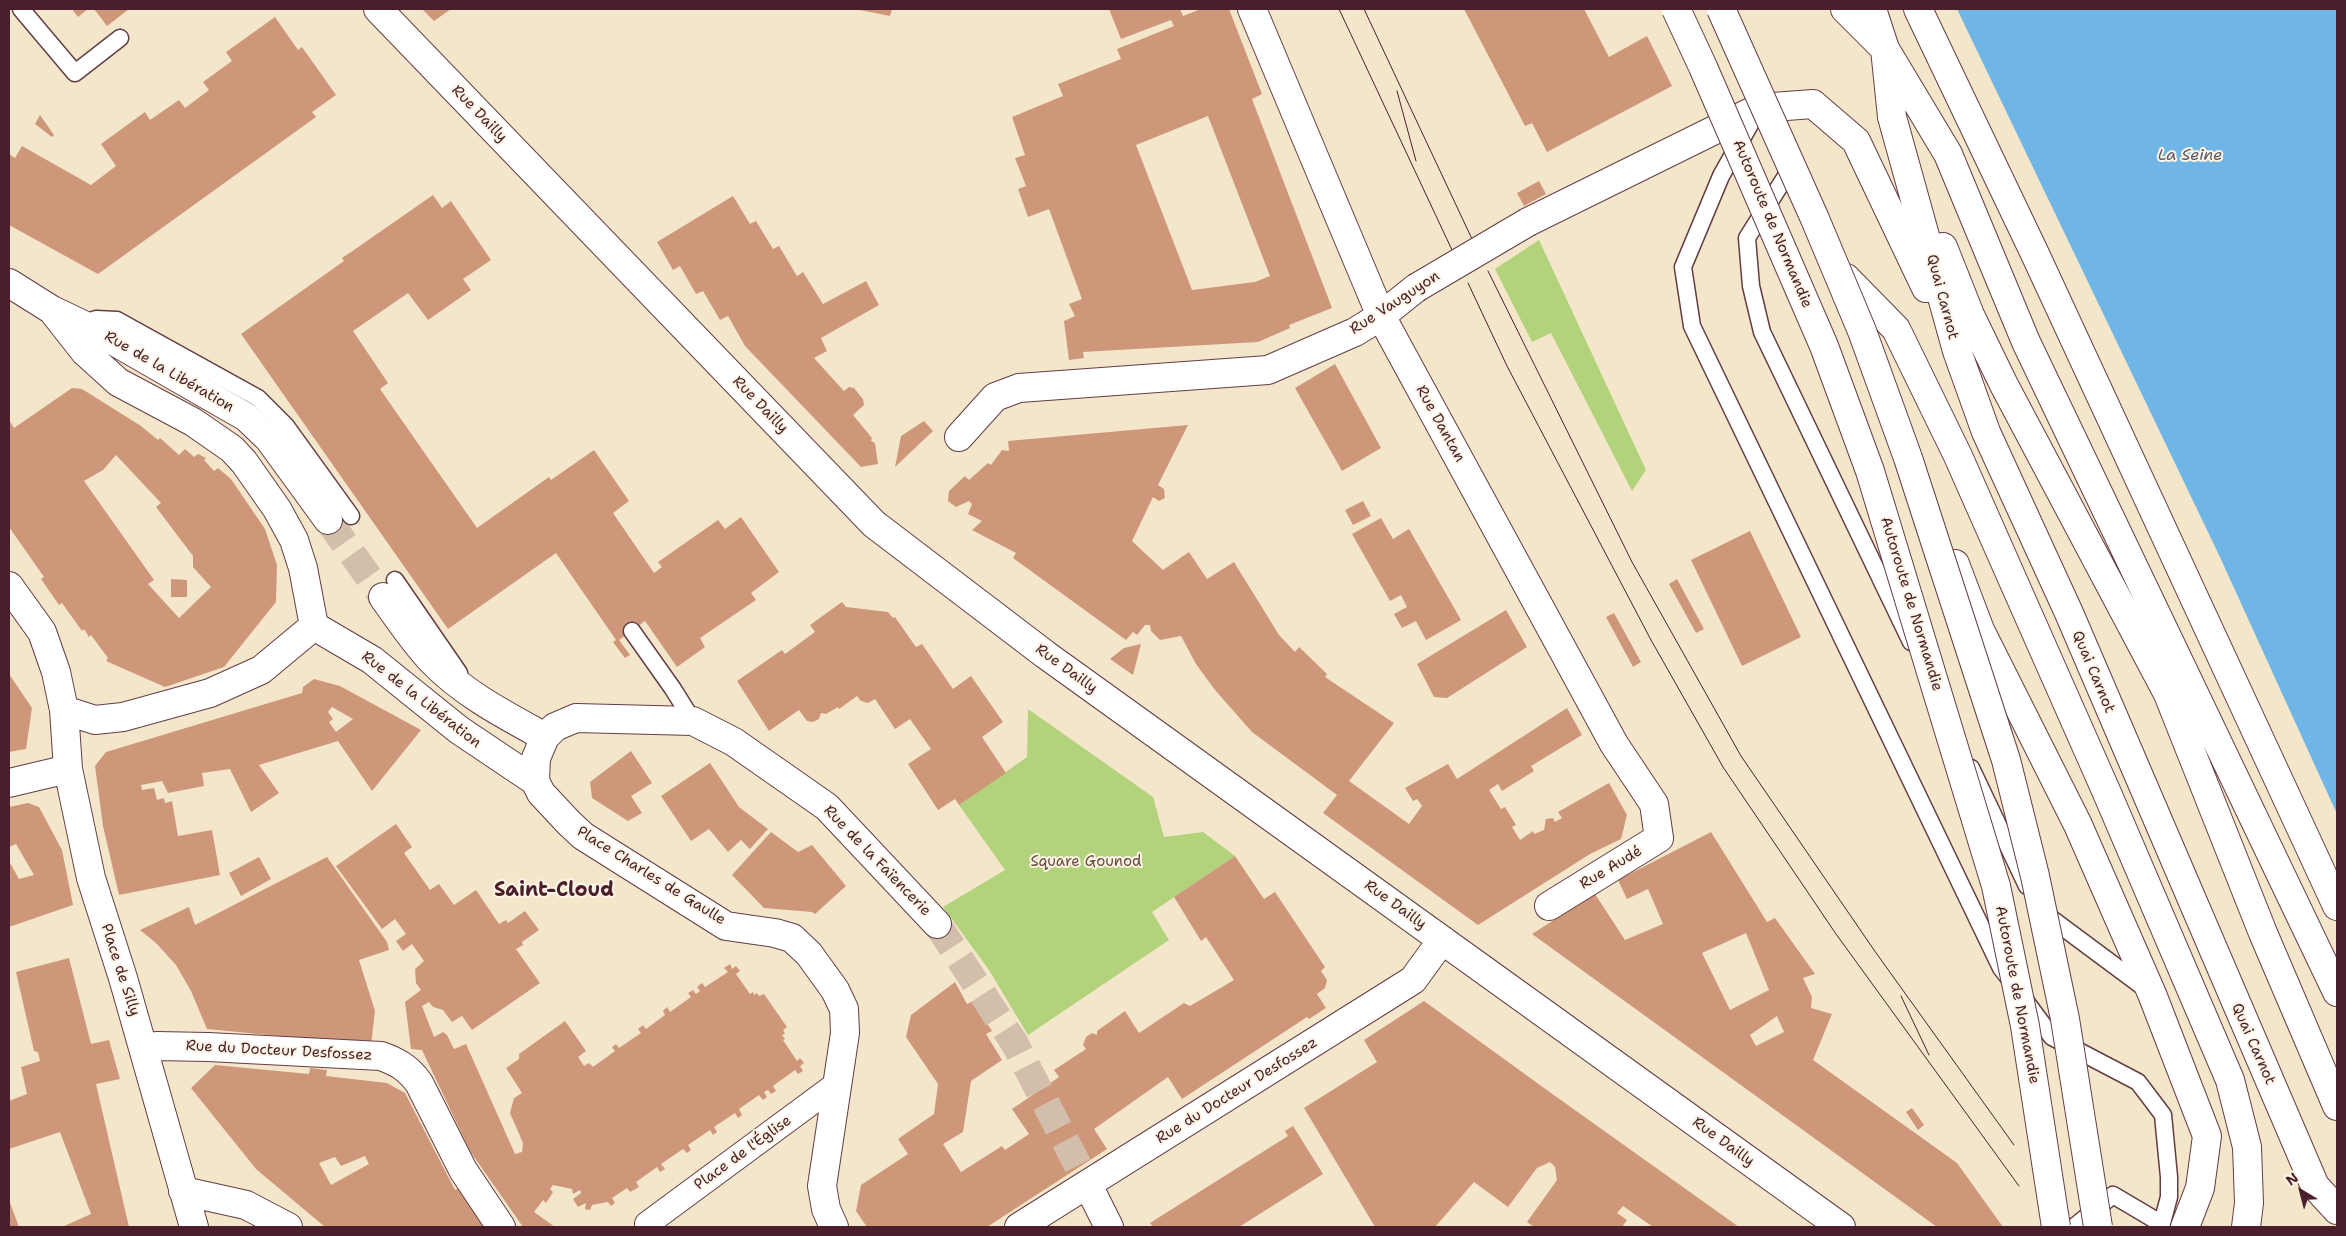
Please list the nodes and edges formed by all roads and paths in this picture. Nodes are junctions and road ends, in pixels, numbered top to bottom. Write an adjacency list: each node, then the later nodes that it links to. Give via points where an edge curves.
1 (22, 9): 10 (lane, via 75,72)
2 (378, 9): 36 (main road, Rue Dailly, via 874,524 1046,655)
3 (1252, 9): 18 (main road, Rue Dantan)
4 (1676, 9): 54 (main road, Autoroute de Normandie, bridge, via 1824,346 1870,471 1996,886 2025,1026)
5 (1712, 9): 12 (main road, via 1734,49)
6 (1721, 9): 56 (main road, bridge, via 1862,331 1908,458 2006,760 2035,876 2065,1019)
7 (1845, 9): 11 (main road, Quai Carnot)
8 (1872, 9): 11 (main road, Quai Carnot)
9 (1918, 9): 34 (main road)
10 (120, 38)
11 (1885, 49): 13 (main road, Quai Carnot); 37 (main road, Quai Carnot, via 1948,154 2026,342)
12 (1759, 108): 14 (main road); 18 (main road, Rue Vauguyon, bridge, via 1528,222 1416,288); 19 (main road, via 1814,104 1856,141); 46 (lane, via 1721,176 1683,267 1692,326 2001,968 2052,1037 2138,1082 2163,1115 2169,1177)
13 (1892, 117): 19 (main road, Quai Carnot); 41 (main road, Quai Carnot, via 1970,315 2168,694 2263,933)
14 (1791, 168): 15 (main road); 38 (lane, via 1747,238 1751,286 1762,332 2038,909)
15 (1846, 278): 38 (main road, via 1980,630 2078,825); 57 (main road, via 1896,329 1958,456 2230,1080 2247,1147 2250,1203)
16 (9, 283): 17 (main road, Rue de la Libération)
17 (52, 310): 21 (main road, Rue de la Libération, via 83,324 246,417); 24 (main road, Rue de la Libération, via 85,352 118,382 193,422 215,436 244,462 294,540)
18 (1381, 316): 20 (main road, Rue Vauguyon, via 1355,332 1268,370 1019,388 996,397); 32 (main road, Rue Dantan, via 1614,744 1654,804)
19 (1957, 351): 44 (main road, Quai Carnot, via 1986,432 2068,613 2311,1177)
20 (959, 437)
21 (340, 518)
22 (9, 586): 26 (main road, Place de Silly, via 42,632 56,672)
23 (389, 589): 28 (main road, via 433,662 487,705)
24 (314, 626): 26 (main road, via 261,670 210,693 124,717 95,720); 30 (main road, Rue de la Libération, via 372,660 459,730)
25 (632, 631): 27 (lane)
26 (64, 710): 29 (main road, Place de Silly)
27 (693, 721): 28 (main road, Rue de la Faïencerie, via 576,718 555,727); 35 (main road, Rue de la Faïencerie, via 734,742 828,806)
28 (546, 737): 30 (main road, via 536,758)
29 (68, 769): 31 (main road); 39 (main road, Place de Silly, via 91,878)
30 (535, 781): 40 (main road, Place Charles de Gaulle, via 540,793 583,836 726,926 784,935 799,944 836,990 844,1009 845,1032)
31 (9, 783)
32 (1657, 822): 33 (main road, Rue Audé, via 1659,838)
33 (1548, 906)
34 (2337, 906)
35 (937, 924)
36 (1442, 940): 42 (main road, Rue du Docteur Desfossez, via 1413,980); 53 (main road, Rue Dailly)
37 (2337, 992)
38 (2152, 994): 46 (main road, via 2207,1136 2200,1188)
39 (144, 1049): 43 (main road, Place de Silly); 49 (main road, Rue du Docteur Desfossez, via 156,1046 208,1047 382,1056 395,1060 410,1070 419,1083 459,1164)
40 (838, 1083): 45 (street, Place de l'Église); 50 (main road, Place Charles de Gaulle, via 822,1186 826,1209)
41 (2337, 1106)
42 (1088, 1185): 51 (main road, Rue du Docteur Desfossez); 52 (main road)
43 (183, 1191): 47 (main road, Place de Silly); 48 (main road, via 246,1205)
44 (2337, 1210)
45 (647, 1224)
46 (2169, 1226): 55 (lane, via 2113,1195)
47 (194, 1227)
48 (288, 1227)
49 (501, 1227)
50 (834, 1227)
51 (1019, 1227)
52 (1109, 1227)
53 (1841, 1227)
54 (2056, 1227)
55 (2074, 1227)
56 (2098, 1227)
57 (2246, 1227)

